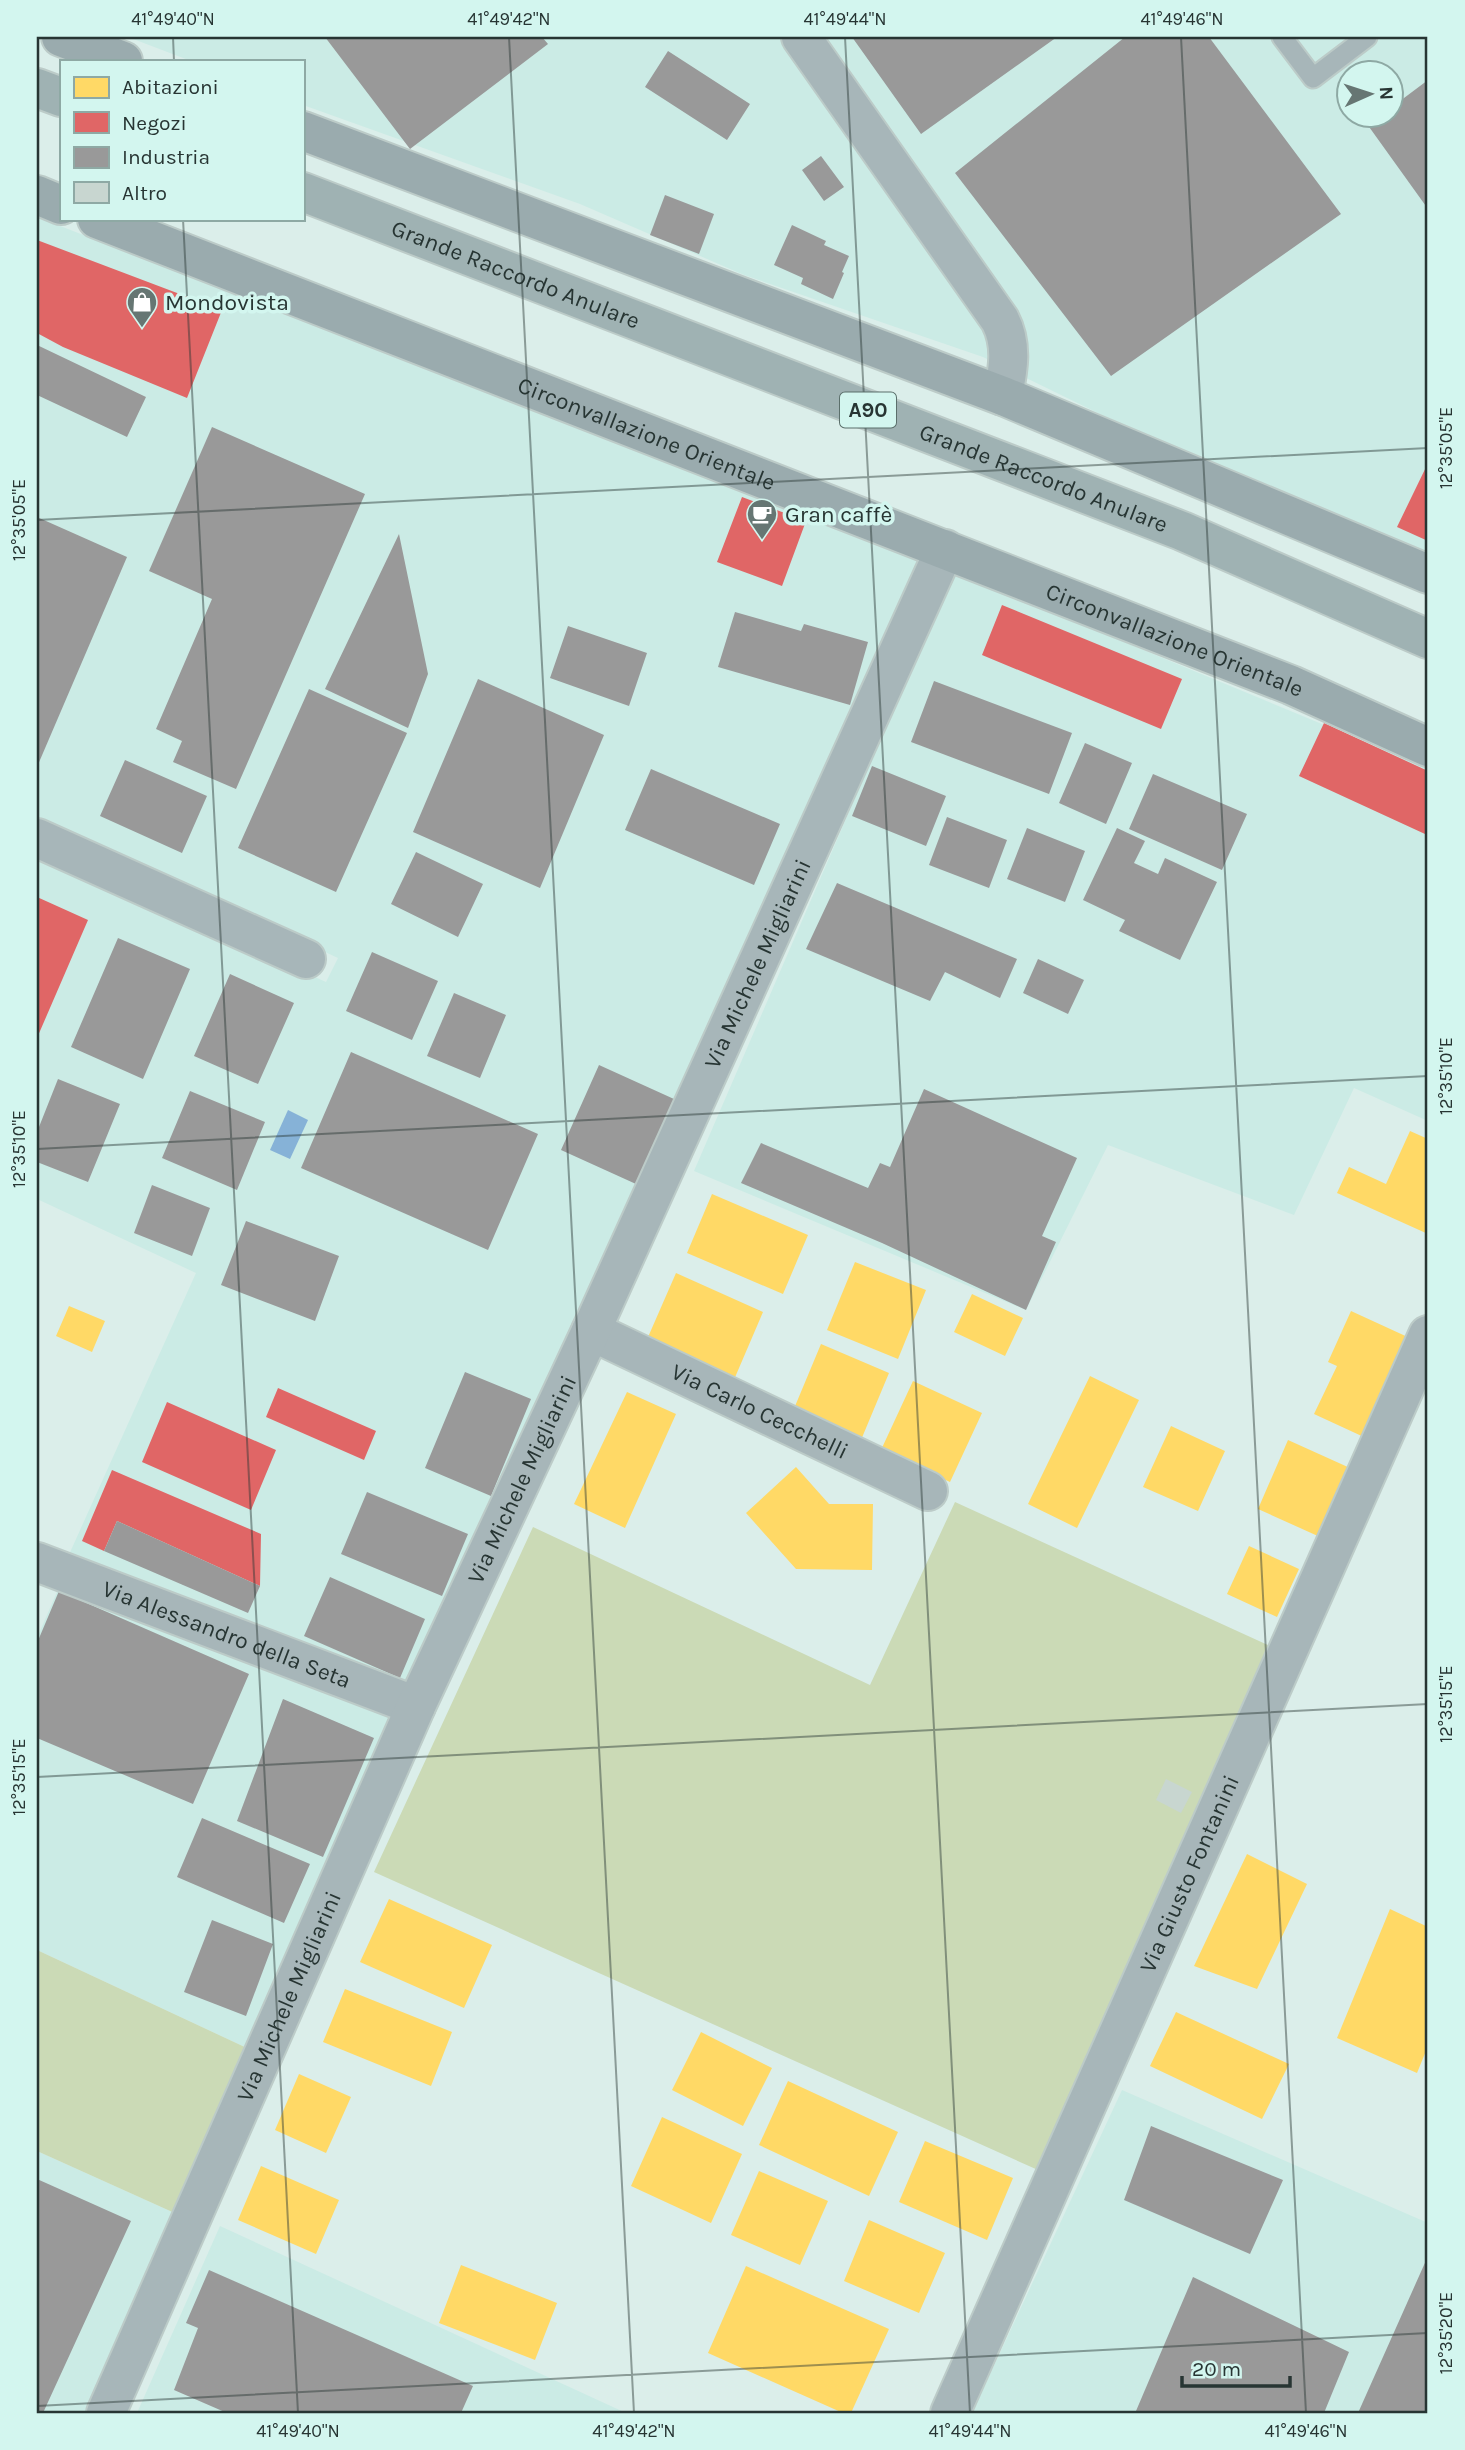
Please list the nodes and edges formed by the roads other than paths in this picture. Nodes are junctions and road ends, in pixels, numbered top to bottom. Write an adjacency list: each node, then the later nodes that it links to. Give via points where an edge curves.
1 (61, 37): 5 (street)
2 (801, 37): 13 (street, via 1000,320 1009,359)
3 (1282, 37): 4 (lane, via 1313,78)
4 (1367, 37)
5 (120, 60)
6 (37, 88): 7 (highway)
7 (60, 97)
8 (304, 131): 13 (street)
9 (304, 192): 16 (highway, Grande Raccordo Anulare / A90, via 1182,531)
10 (37, 195): 11 (street)
11 (60, 205)
12 (100, 220): 14 (street, Circonvallazione Orientale)
13 (1003, 396): 15 (street)
14 (945, 549): 17 (street, Circonvallazione Orientale, via 1291,685); 20 (street, Via Michele Migliarini)
15 (1428, 574)
16 (1428, 639)
17 (1428, 747)
18 (37, 838): 19 (street)
19 (306, 959)
20 (591, 1331): 22 (street, Via Carlo Cecchelli); 24 (street, Via Michele Migliarini)
21 (1428, 1335): 26 (street, Via Giusto Fontanini)
22 (928, 1491)
23 (37, 1562): 24 (street, Via Alessandro della Seta)
24 (416, 1706): 25 (street, Via Michele Migliarini)
25 (106, 2413)
26 (950, 2413)

